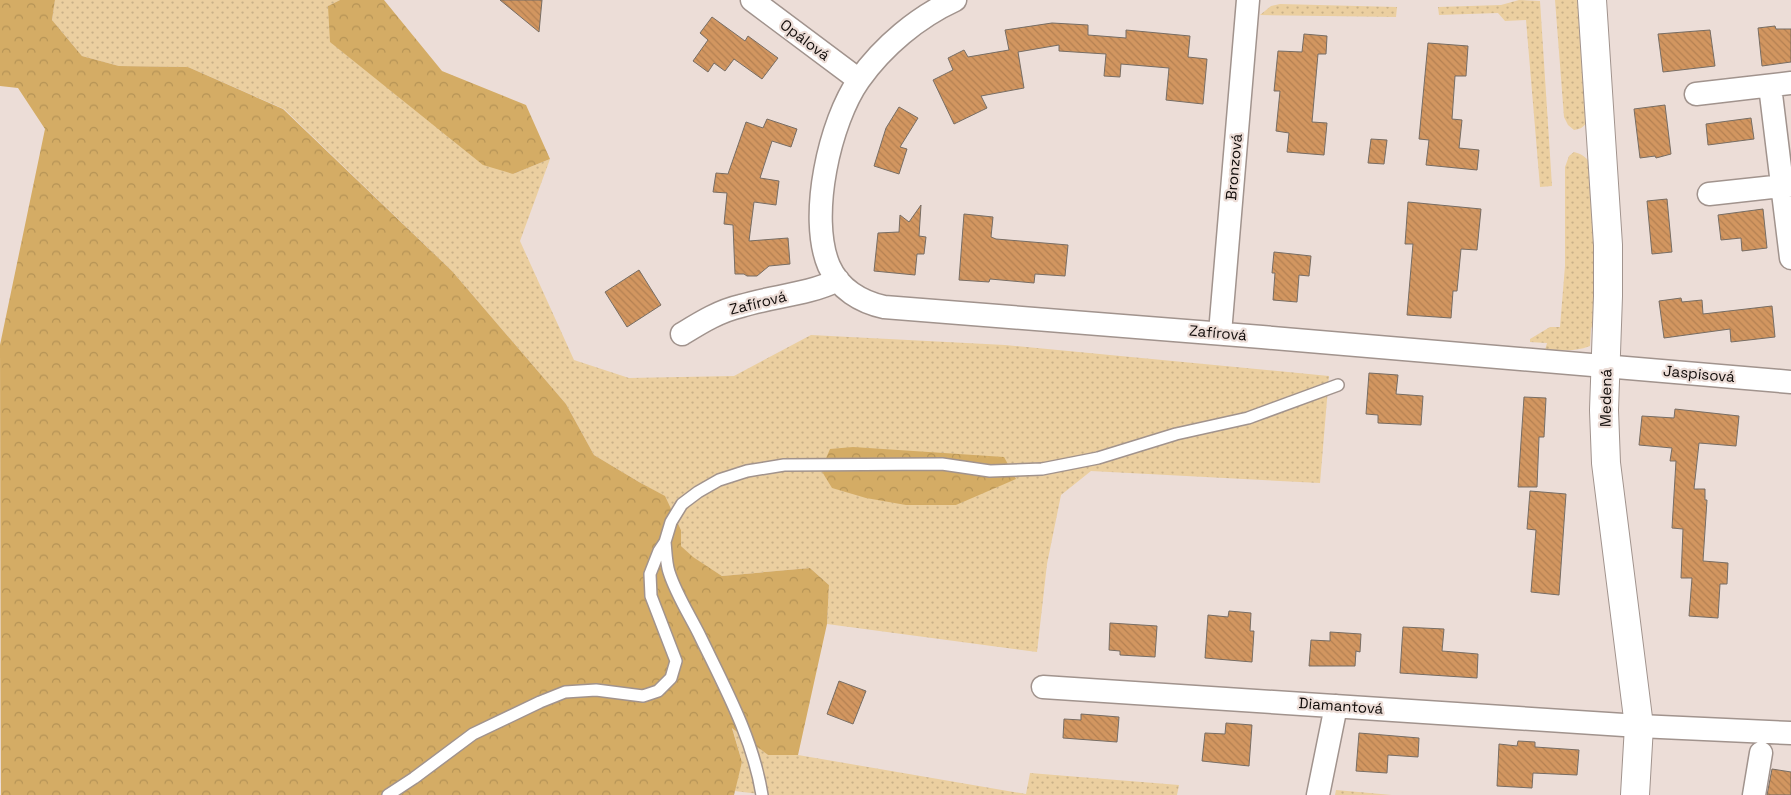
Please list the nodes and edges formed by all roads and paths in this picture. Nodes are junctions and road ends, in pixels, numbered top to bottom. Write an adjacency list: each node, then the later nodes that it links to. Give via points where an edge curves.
1 (752, 0): 5 (street, Opálová)
2 (955, 0): 5 (street, via 912,26)
3 (1248, 0): 12 (street, Bronzová)
4 (1592, 0): 14 (street, Medená, via 1608,245)
5 (859, 80): 11 (street, Zafírová, via 832,142 823,184 824,248)
6 (1780, 84): 7 (street); 8 (street)
7 (1696, 94)
8 (1786, 186): 9 (street); 10 (street)
9 (1709, 194)
10 (1791, 258)
11 (838, 280): 12 (street, Zafírová, via 853,295 869,304 884,307); 13 (street, Zafírová, via 822,288 740,306)
12 (1220, 333): 14 (street, Zafírová)
13 (682, 334)
14 (1606, 366): 15 (street, Jaspisová); 20 (street, Medená, via 1606,463)
15 (1791, 382)
16 (1338, 385): 17 (lane, via 1248,418 1176,434 1098,458 1042,468 990,471 942,464 784,465 747,471 719,480 682,504 671,522)
17 (665, 542): 23 (lane, via 650,574 651,596 676,660 671,678 658,691 643,696 596,690 565,692 473,734); 24 (lane, via 668,570 743,727 757,766)
18 (1043, 687): 19 (street, Diamantová)
19 (1336, 706): 20 (street, Diamantová); 25 (street)
20 (1639, 726): 21 (street); 26 (street, Medená)
21 (1791, 733)
22 (1761, 753): 27 (street)
23 (388, 795)
24 (762, 795)
25 (1318, 795)
26 (1635, 795)
27 (1754, 795)

